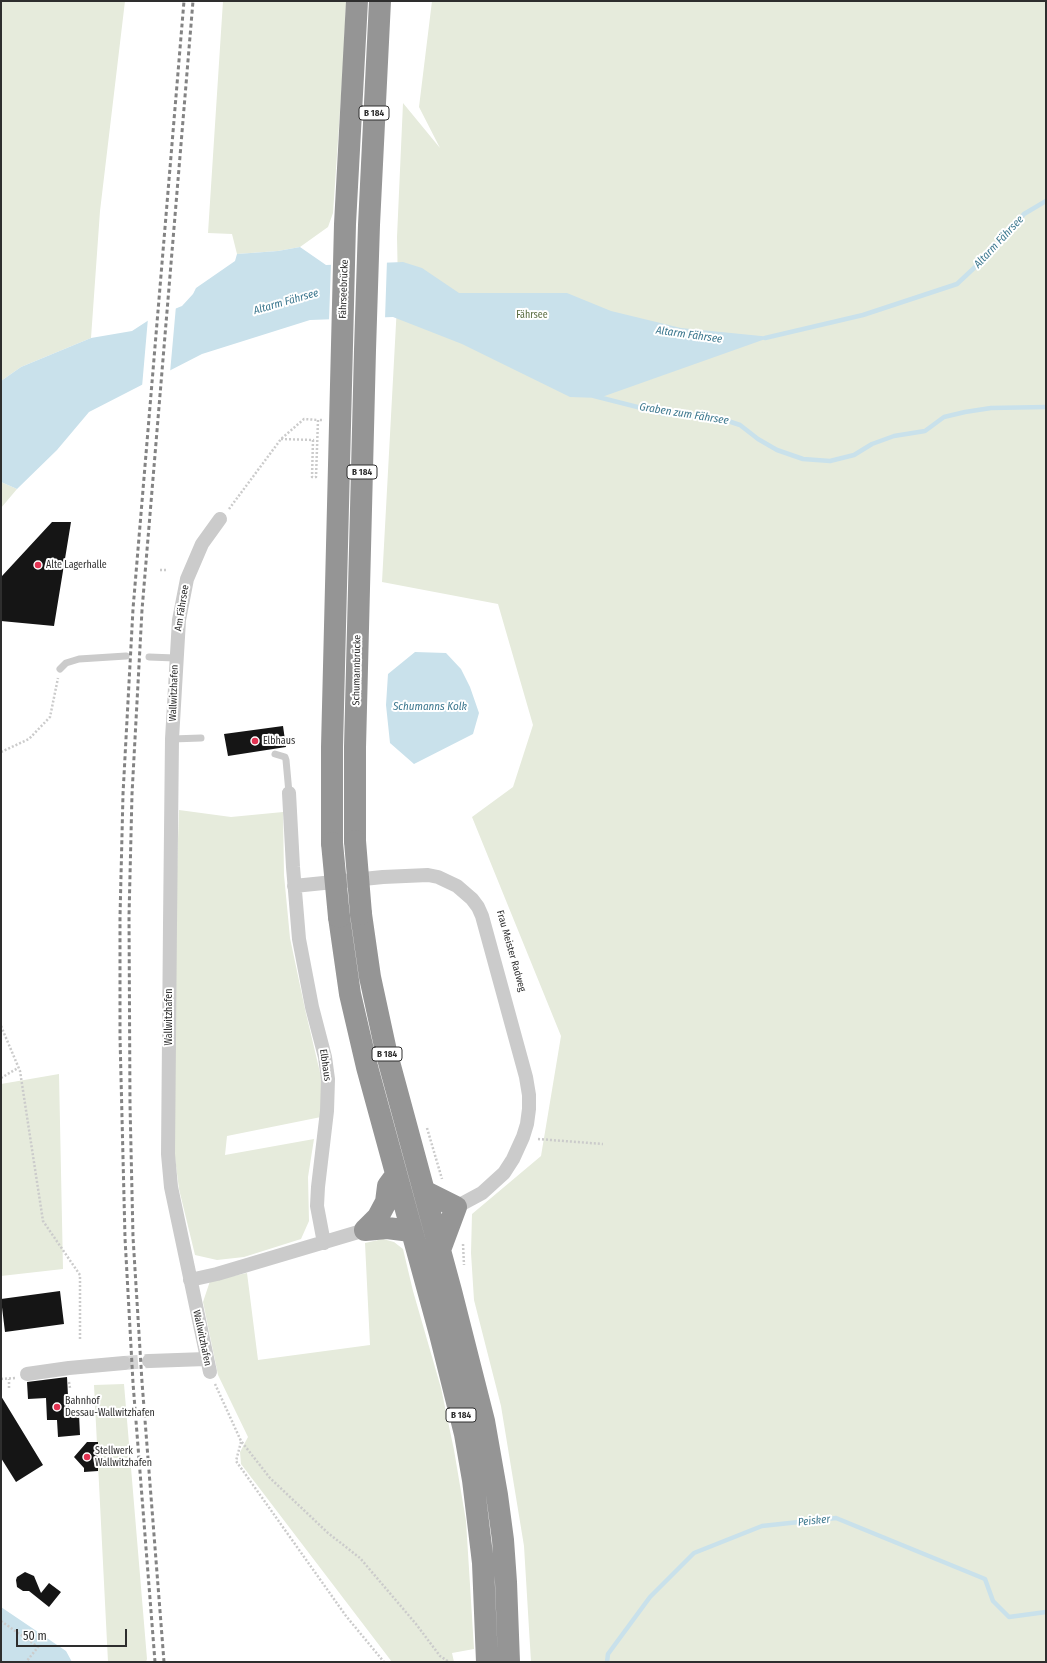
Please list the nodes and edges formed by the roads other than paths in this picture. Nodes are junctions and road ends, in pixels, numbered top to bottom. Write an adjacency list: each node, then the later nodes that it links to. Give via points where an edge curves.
1 (357, 1): 13 (highway, Fährseebrücke / B 184, bridge, via 345,224 335,593 332,843 338,917 358,1030)
2 (380, 1): 14 (highway, Schumannbrücke / B 184, bridge, via 365,350 355,841 361,914 370,977)
3 (220, 519): 6 (street, Am Fährsee, via 202,544 187,579 180,607)
4 (126, 656): 7 (lane, via 78,659 66,663)
5 (149, 657): 6 (lane)
6 (176, 658): 9 (street, Wallwitzhafen)
7 (60, 669)
8 (201, 738): 9 (lane)
9 (172, 739): 20 (street, Wallwitzhafen, via 168,1154 171,1187)
10 (275, 754): 11 (lane, via 285,757)
11 (289, 793): 12 (street, Elbhaus)
12 (294, 886): 15 (street, via 428,875 457,886 472,899 482,916 526,1077 529,1095 527,1124 513,1159 500,1177 482,1193); 18 (street, Elbhaus, via 304,968 328,1079 317,1206)
13 (396, 1175): 16 (highway, via 388,1186 386,1202 378,1217); 17 (highway, B 184)
14 (424, 1191): 15 (highway); 19 (highway, B 184)
15 (456, 1207): 19 (highway)
16 (365, 1230): 17 (highway, via 387,1228); 18 (street)
17 (412, 1231): 26 (highway, B 184, via 458,1401 472,1473 483,1562)
18 (324, 1243): 20 (street)
19 (440, 1250): 27 (highway, B 184, via 476,1386 492,1460 506,1582)
20 (190, 1280): 21 (street, Wallwitzhafen)
21 (206, 1359): 22 (street); 24 (street, Wallwitzhafen)
22 (149, 1362)
23 (124, 1363): 25 (street)
24 (210, 1372)
25 (27, 1374)
26 (487, 1662)
27 (509, 1662)

